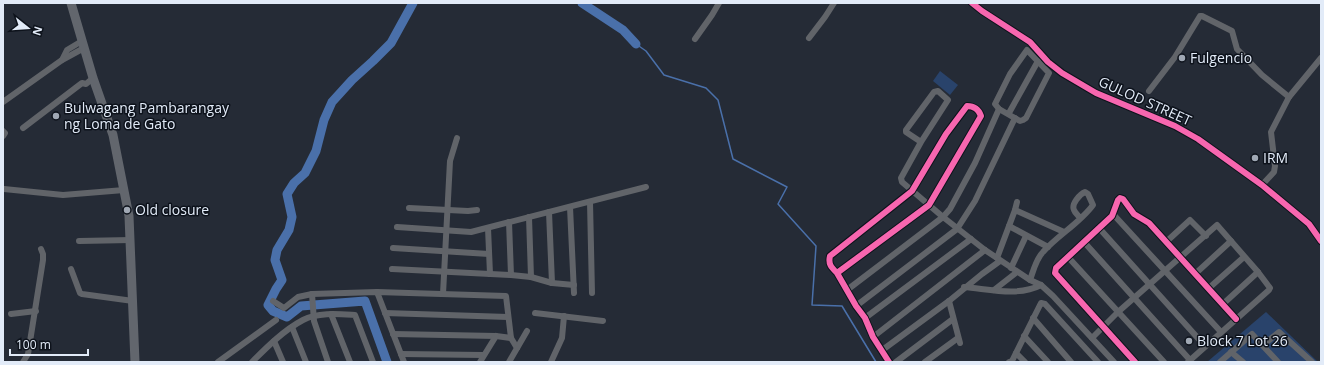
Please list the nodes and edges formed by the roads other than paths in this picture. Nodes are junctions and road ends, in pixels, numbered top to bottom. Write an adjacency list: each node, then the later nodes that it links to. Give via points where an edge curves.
1 (71, 3): 7 (main road)
2 (719, 3): 5 (street)
3 (834, 3): 6 (street)
4 (972, 3): 22 (street, GULOD STREET, via 1030,42 1062,73 1096,93 1181,129)
5 (695, 38)
6 (809, 38)
7 (83, 45): 10 (main road); 13 (street)
8 (1321, 58): 12 (street)
9 (1038, 61): 14 (street, via 1027,50 1010,74 996,101); 15 (street); 16 (street, via 1048,70 1049,75 1026,118 1020,121)
10 (93, 78): 17 (street, via 86,84 82,83); 25 (main road, via 113,135)
11 (1149, 91): 12 (street, via 1202,16 1232,31 1237,49 1262,76)
12 (1289, 97): 22 (street, via 1270,134 1275,166 1274,172)
13 (3, 102)
14 (999, 109): 15 (street); 38 (street, via 975,163)
15 (1009, 114): 16 (street)
16 (1014, 118): 45 (street, via 978,195)
17 (23, 128)
18 (3, 131): 19 (street)
19 (3, 136)
20 (457, 138): 32 (street, via 450,161)
21 (921, 142): 21 (street, via 948,100 938,91 934,92 906,130); 26 (street, via 901,178)
22 (1262, 186): 54 (street, GULOD STREET, via 1309,224)
23 (646, 187): 27 (street)
24 (4, 189): 25 (street, via 63,195)
25 (124, 190): 51 (main road)
26 (912, 192): 29 (street); 29 (street, via 946,134 967,106 973,107 981,116); 73 (street, via 830,256 830,266)
27 (590, 202): 30 (street); 89 (street)
28 (1017, 202): 34 (street)
29 (929, 205): 38 (street); 73 (street)
30 (570, 207): 35 (street); 81 (street)
31 (409, 208): 32 (street)
32 (447, 210): 33 (street); 46 (street)
33 (477, 210)
34 (1015, 210): 41 (street); 47 (street)
35 (549, 212): 37 (street); 79 (street)
36 (1113, 214): 44 (street); 56 (street, via 1118,200 1124,199 1134,214 1149,223); 70 (street)
37 (529, 217): 40 (street); 77 (street)
38 (943, 217): 45 (street); 85 (street)
39 (1080, 218): 47 (street)
40 (509, 222): 43 (street); 76 (street)
41 (1008, 226): 48 (street); 66 (street)
42 (397, 227): 46 (street)
43 (488, 228): 46 (street, via 471,232); 62 (street)
44 (1099, 228): 55 (street); 80 (street)
45 (958, 229): 50 (street); 97 (street)
46 (446, 230): 61 (street)
47 (1064, 232): 57 (street)
48 (1026, 236): 57 (street); 69 (street)
49 (1206, 236): 53 (street, via 1217,225); 56 (street, via 1190,220); 64 (street)
50 (971, 239): 60 (street); 107 (street)
51 (131, 240): 52 (street); 93 (main road)
52 (79, 241)
53 (1231, 241): 65 (street); 75 (street)
54 (1321, 241)
55 (1084, 242): 63 (street); 92 (street)
56 (1166, 242): 64 (street)
57 (1048, 247): 78 (street, via 1041,253)
58 (393, 248): 61 (street)
59 (41, 249): 98 (street, via 43,260)
60 (985, 250): 66 (street); 120 (street)
61 (445, 251): 62 (street); 71 (street)
62 (489, 254): 74 (street)
63 (1068, 257): 99 (street); 114 (street, via 1055,273)
64 (1180, 257): 70 (street); 75 (street)
65 (1244, 257): 72 (street); 84 (street)
66 (999, 260): 69 (street); 83 (street)
67 (71, 269): 93 (street, via 80,293)
68 (392, 269): 71 (street)
69 (1014, 270): 78 (street); 86 (street)
70 (1165, 271): 80 (street); 116 (street)
71 (444, 272): 74 (street); 91 (street)
72 (1258, 272): 96 (street); 110 (street, via 1270,288)
73 (837, 273): 85 (street)
74 (490, 274): 76 (street)
75 (1195, 274): 84 (street)
76 (511, 276): 77 (street)
77 (531, 277): 79 (street)
78 (1030, 280): 82 (street)
79 (552, 283): 81 (street)
80 (1150, 284): 92 (street); 124 (street)
81 (574, 285): 88 (street)
82 (1040, 285): 86 (street, via 1032,290 1014,292); 122 (street)
83 (964, 287): 86 (street); 95 (street)
84 (1209, 288): 96 (street)
85 (847, 290): 97 (street)
86 (994, 290)
87 (377, 292): 90 (street); 91 (street); 100 (street)
88 (574, 293)
89 (592, 293)
90 (312, 294): 94 (street, via 298,297 284,308); 105 (street)
91 (443, 294): 106 (street, via 506,296)
92 (1135, 298): 99 (street); 134 (street)
93 (133, 301): 136 (main road)
94 (273, 301)
95 (949, 301): 109 (street); 127 (street)
96 (1223, 304): 110 (street)
97 (856, 306): 107 (street)
98 (36, 311): 102 (street); 135 (street, via 28,354)
99 (1118, 312): 114 (street); 158 (street)
100 (385, 313): 106 (street); 117 (street)
101 (535, 313): 104 (street)
102 (11, 314)
103 (331, 314): 105 (street); 143 (street); 144 (street, via 355,314)
104 (564, 316): 112 (street); 148 (street, via 562,338)
105 (313, 317): 113 (street); 142 (street)
106 (508, 317): 121 (street)
107 (864, 318): 120 (street)
108 (1033, 318): 119 (street); 155 (street); 156 (street, via 1041,303 1045,304)
109 (953, 319): 150 (street); 151 (street, via 959,341)
110 (1236, 319): 116 (street)
111 (276, 320): 137 (street)
112 (603, 321)
113 (292, 327): 123 (street); 141 (street)
114 (1103, 327): 122 (street); 157 (street)
115 (527, 331): 126 (street)
116 (1221, 332): 124 (street)
117 (393, 334): 118 (street); 130 (street)
118 (496, 336): 121 (street); 132 (street)
119 (1024, 336): 129 (street); 154 (street)
120 (873, 337): 127 (street)
121 (510, 338): 126 (street)
122 (1092, 338): 133 (street)
123 (274, 340): 131 (street); 140 (street)
124 (1205, 346): 134 (street)
125 (1263, 346): 128 (street, via 1252,334); 161 (street); 162 (street, via 1280,332)
126 (518, 348): 147 (street)
127 (881, 351): 149 (street)
128 (1231, 352): 159 (street); 160 (street)
129 (1016, 353): 152 (street); 153 (street)
130 (401, 354): 132 (street); 145 (street)
131 (259, 355): 138 (street); 139 (street)
132 (484, 355): 146 (street)
133 (1111, 361)
134 (1189, 361)
135 (23, 362)
136 (136, 362)
137 (218, 362)
138 (252, 362)
139 (261, 362)
140 (283, 362)
141 (306, 362)
142 (328, 362)
143 (350, 362)
144 (373, 362)
145 (404, 362)
146 (480, 362)
147 (509, 362)
148 (550, 362)
149 (889, 362)
150 (896, 362)
151 (925, 362)
152 (1009, 362)
153 (1025, 362)
154 (1048, 362)
155 (1071, 362)
156 (1098, 362)
157 (1135, 362)
158 (1164, 362)
159 (1220, 362)
160 (1243, 362)
161 (1278, 362)
162 (1312, 362)

